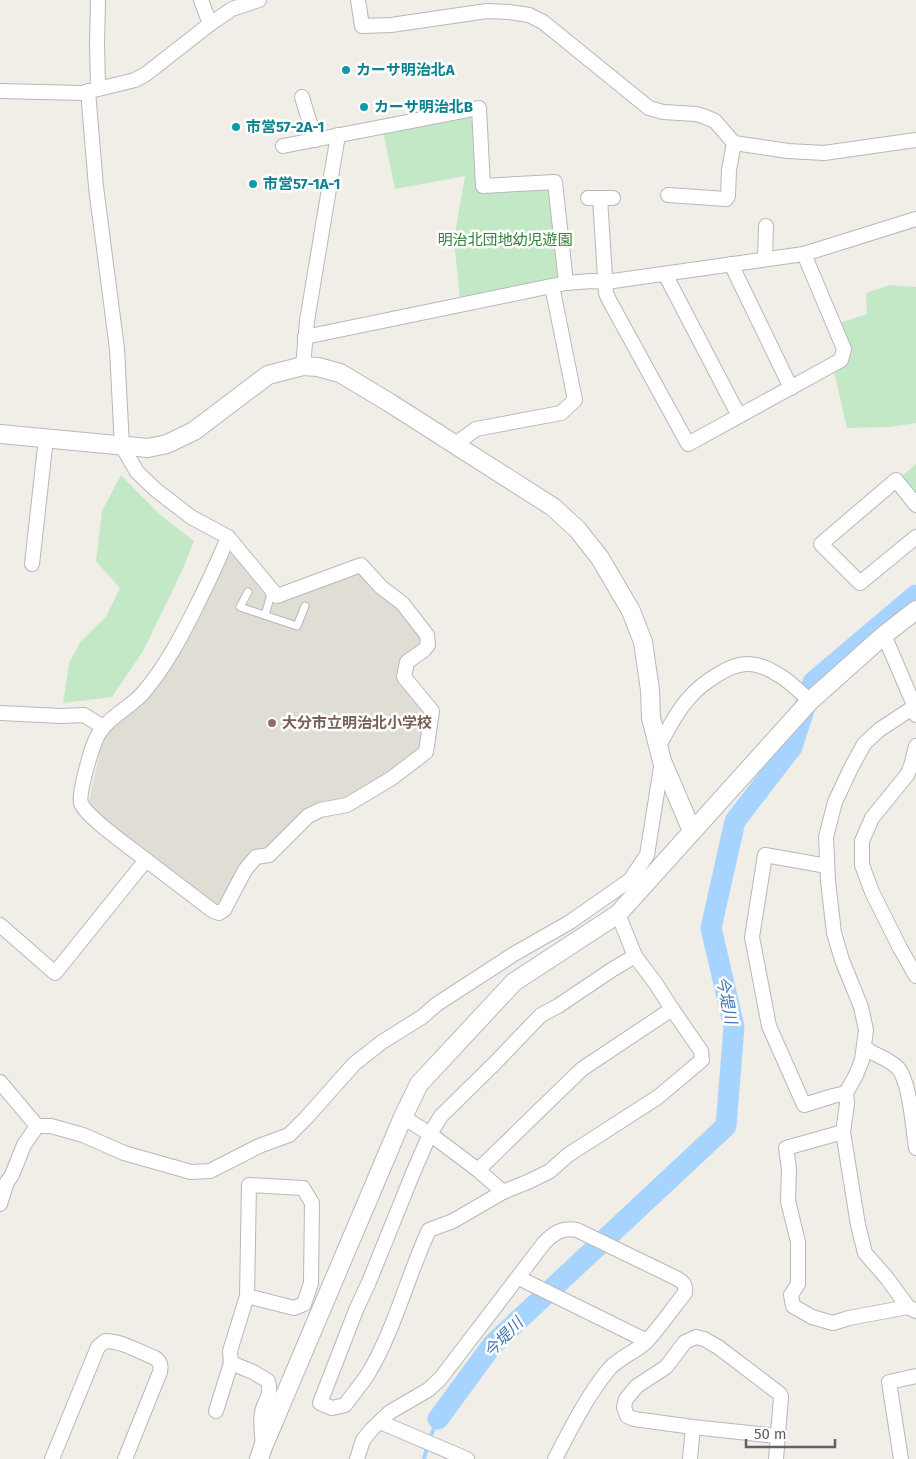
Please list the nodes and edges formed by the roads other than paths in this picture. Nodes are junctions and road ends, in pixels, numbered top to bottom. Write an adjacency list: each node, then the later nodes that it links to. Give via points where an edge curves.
1 (98, 0): 6 (street)
2 (201, 0): 5 (street)
3 (259, 0): 5 (street, via 232,9)
4 (358, 0): 12 (street, via 362,26 487,11 528,15 543,22 649,108 715,120)
5 (210, 24): 6 (street, via 146,74 135,80)
6 (93, 90): 7 (street, via 82,93); 32 (street, via 96,187 117,349)
7 (0, 91)
8 (302, 97): 10 (street)
9 (338, 135): 10 (street); 23 (street, via 479,108 483,186 555,182); 25 (street)
10 (315, 140): 13 (street)
11 (916, 140): 12 (street, via 824,154)
12 (734, 143): 14 (street, via 726,199)
13 (283, 146)
14 (668, 195)
15 (601, 198): 22 (street)
16 (916, 219): 18 (street)
17 (766, 226): 19 (street)
18 (804, 254): 19 (street); 27 (street, via 844,349 841,360)
19 (765, 260): 20 (street)
20 (731, 264): 21 (street); 27 (street)
21 (665, 274): 22 (street); 28 (street)
22 (606, 282): 23 (street); 28 (street, via 608,298 688,444)
23 (566, 284): 24 (street)
24 (552, 286): 25 (street); 31 (street, via 575,400 560,413 476,429)
25 (306, 337): 26 (street)
26 (303, 366): 31 (street, via 340,373); 32 (street, via 268,375 194,431 167,444 148,448)
27 (791, 388): 28 (street)
28 (739, 416)
29 (0, 434): 30 (street)
30 (46, 438): 32 (street); 36 (street)
31 (454, 445): 48 (street, via 553,508 578,529 600,558 631,611 643,642 651,718)
32 (122, 446): 34 (street, via 137,472 156,490 191,517)
33 (916, 505): 35 (street, via 896,480 821,544 860,583)
34 (228, 537): 37 (street); 46 (street, via 174,652 143,694)
35 (916, 537)
36 (32, 564)
37 (270, 587): 41 (lane); 50 (street, via 276,596 362,564 381,587 402,603 427,635 428,645 407,662 404,677 432,711 426,752 392,778 347,805 320,810 308,816 269,855 256,858 219,913)
38 (248, 592): 41 (lane, via 240,607)
39 (305, 606): 41 (lane, via 297,626)
40 (916, 610): 42 (street)
41 (265, 615)
42 (884, 635): 43 (street); 44 (street)
43 (810, 701): 48 (street, via 778,674 749,663 734,665 689,697 675,718); 49 (street)
44 (915, 711): 51 (street, via 879,730 864,744 835,802 826,837)
45 (0, 713): 46 (street, via 84,715)
46 (103, 727): 50 (street, via 81,788 81,804)
47 (916, 746): 55 (street, via 907,775 872,818 862,841 862,865 872,892)
48 (660, 754): 49 (street); 61 (street, via 648,856 630,880 382,1042 354,1064 289,1135 210,1171 191,1172 124,1153 83,1135 51,1126)
49 (692, 831): 52 (street)
50 (146, 860): 53 (street, via 55,973)
51 (827, 866): 57 (street, via 834,933 861,1006 866,1030); 59 (street, via 764,854 752,937 769,1026 804,1105)
52 (618, 914): 54 (street); 60 (street, via 514,982 419,1084)
53 (0, 925)
54 (636, 956): 56 (street); 63 (street, via 540,1015 441,1116)
55 (916, 976)
56 (672, 1008): 65 (street, via 582,1069); 66 (street, via 701,1051 702,1060 658,1097 568,1155 550,1171)
57 (864, 1048): 59 (street, via 856,1075); 64 (street, via 889,1060 899,1069 910,1106)
58 (0, 1082): 61 (street)
59 (846, 1093): 62 (street)
60 (403, 1116): 63 (street); 78 (street)
61 (38, 1126): 67 (street, via 24,1145)
62 (842, 1132): 70 (street, via 865,1254); 70 (street, via 786,1148 788,1201 798,1242 798,1284 791,1295 792,1306 832,1323)
63 (430, 1134): 65 (street); 66 (street, via 320,1403 332,1408 345,1405 367,1375 390,1328 429,1230 453,1221)
64 (916, 1148)
65 (478, 1170): 66 (street)
66 (503, 1192)
67 (0, 1204)
68 (518, 1278): 71 (street); 71 (street, via 544,1243 553,1234 566,1229 577,1230 676,1278 685,1284 685,1293); 75 (street, via 440,1379)
69 (246, 1296): 69 (street, via 249,1185 303,1188 312,1203 311,1283 304,1304 294,1308); 72 (street, via 230,1351)
70 (912, 1309)
71 (647, 1341): 83 (street, via 618,1360 608,1371 580,1412)
72 (231, 1363): 74 (street); 78 (street, via 268,1381 269,1398 261,1420)
73 (916, 1376): 86 (street, via 889,1382)
74 (216, 1411)
75 (380, 1422): 81 (street, via 363,1440); 82 (street)
76 (693, 1427): 77 (street); 77 (street, via 634,1419 627,1416 624,1407 626,1399 637,1386 666,1368 685,1342 696,1337 718,1347 780,1394); 84 (street)
77 (777, 1436): 85 (street)
78 (261, 1453)
79 (52, 1459): 80 (street, via 98,1347 105,1341 155,1358 161,1366)
80 (125, 1459)
81 (357, 1459)
82 (466, 1459)
83 (555, 1459)
84 (690, 1459)
85 (776, 1459)
86 (901, 1459)

